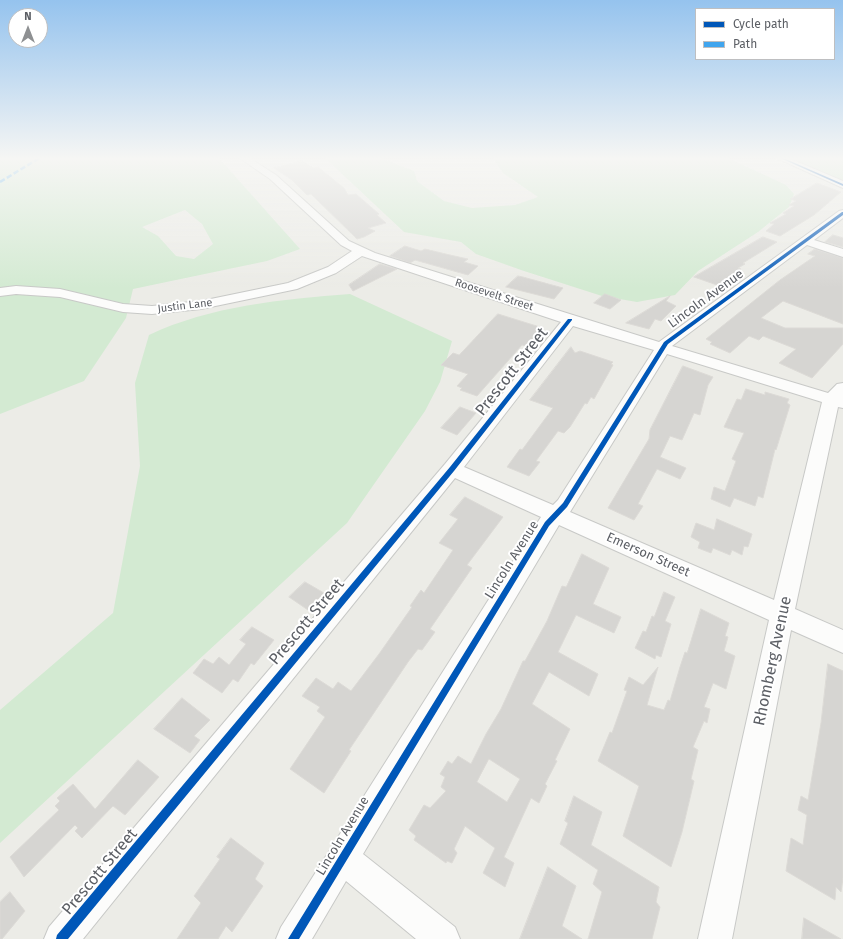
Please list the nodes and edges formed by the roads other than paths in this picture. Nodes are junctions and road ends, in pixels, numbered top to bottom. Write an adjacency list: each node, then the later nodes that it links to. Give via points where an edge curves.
1 (300, 201): 4 (street, Roosevelt Street, via 345,243)
2 (843, 213): 3 (street, Lincoln Avenue)
3 (805, 241): 5 (street); 8 (street, Lincoln Avenue, via 673,337)
4 (361, 251): 6 (street, Justin Lane, via 332,270 292,286 201,305 152,310 123,308 60,293 16,290); 7 (street, Roosevelt Street)
5 (843, 253)
6 (0, 292)
7 (570, 320): 8 (street, Roosevelt Street); 10 (street, Prescott Street)
8 (662, 348): 9 (street, Roosevelt Street); 11 (street, Lincoln Avenue, via 565,505)
9 (839, 397): 12 (street, Rhomberg Avenue)
10 (452, 469): 11 (street, Emerson Street); 15 (street, Prescott Street)
11 (556, 515): 12 (street, Emerson Street); 14 (street, Lincoln Avenue, via 547,524)
12 (782, 615): 13 (street, Emerson Street); 18 (street, Rhomberg Avenue)
13 (843, 642)
14 (343, 858): 16 (street, Lincoln Avenue); 17 (street)
15 (61, 939)
16 (293, 939)
17 (443, 939)
18 (716, 939)

